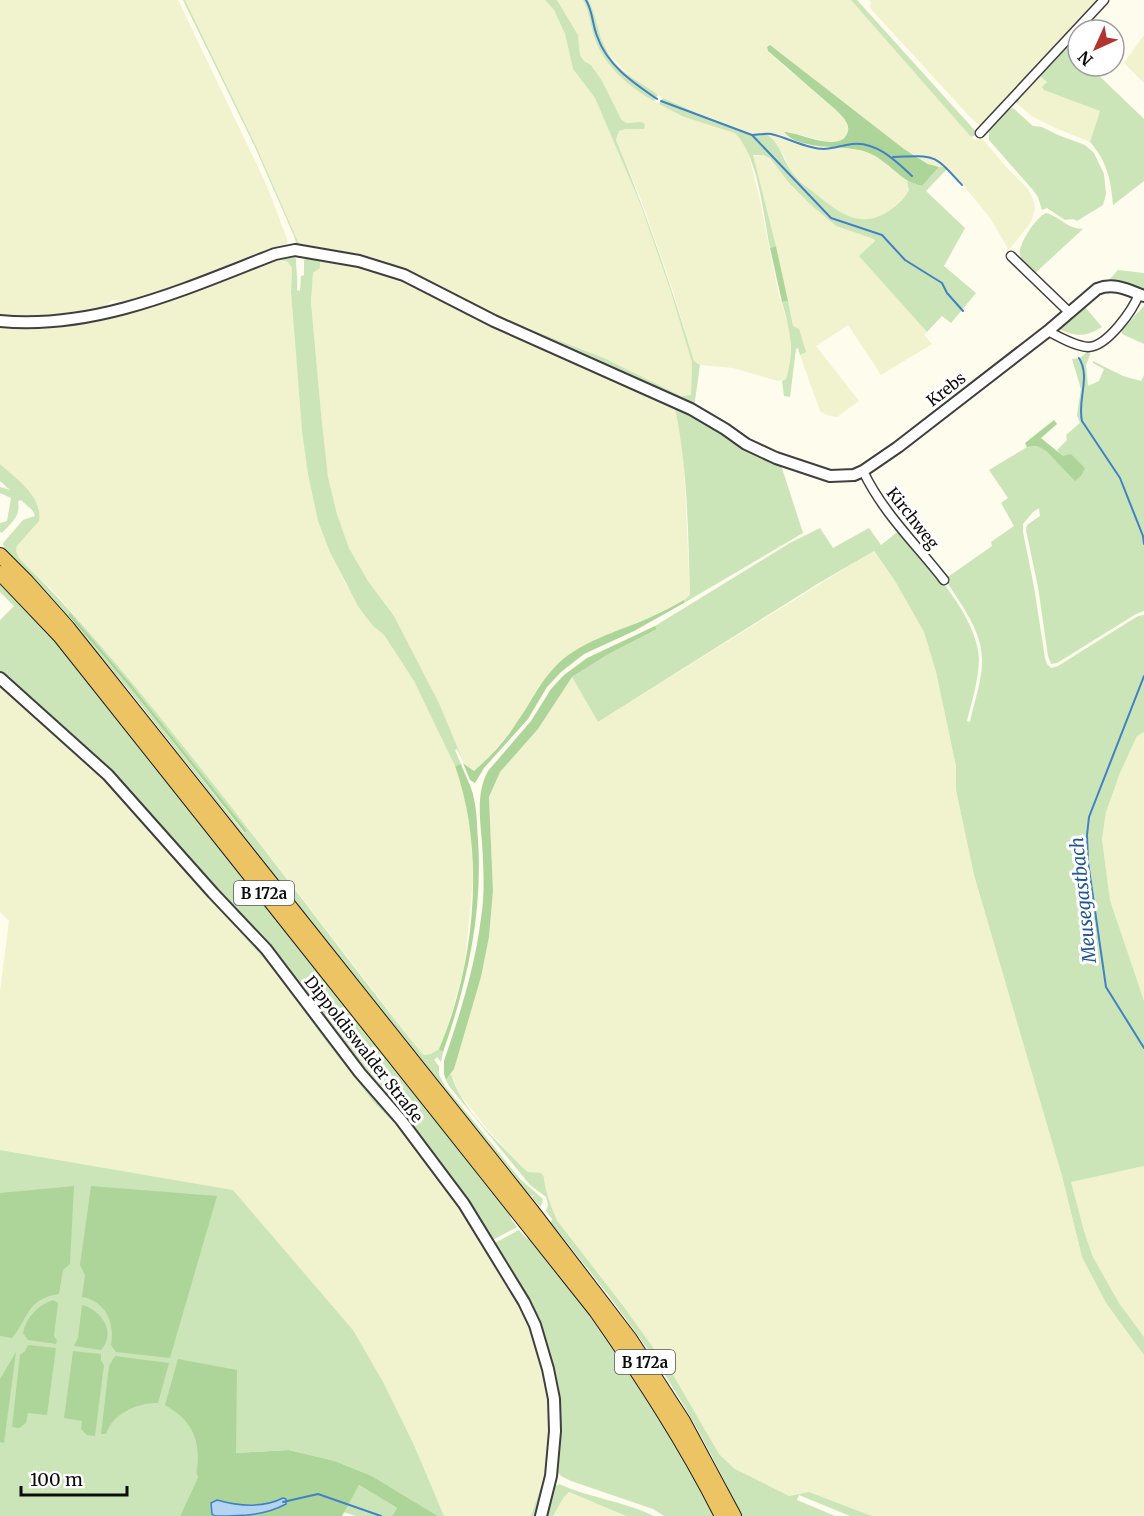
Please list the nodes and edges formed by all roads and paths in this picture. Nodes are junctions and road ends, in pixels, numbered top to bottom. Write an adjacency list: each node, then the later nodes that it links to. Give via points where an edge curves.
1 (1104, 0): 2 (street)
2 (980, 133)
3 (1011, 256): 5 (street)
4 (1142, 295): 5 (street, Krebs, via 1118,286 1104,286); 7 (street, Krebs, via 1120,324 1090,347)
5 (1069, 312): 7 (street, Krebs)
6 (0, 321): 8 (street, via 61,321 155,301 275,254 295,250 358,261 404,275 494,321 691,409 776,458 830,476)
7 (1048, 331): 8 (street, Krebs)
8 (863, 471): 11 (street, Kirchweg, via 887,513)
9 (0, 555): 13 (highway, B 172a, via 68,628)
10 (0, 573): 13 (highway, B 172a, via 60,636)
11 (944, 580)
12 (0, 678): 14 (street, Dippoldiswalder Straße, via 108,775 266,949 464,1204 524,1302 549,1369 554,1400 554,1460)
13 (531, 1219): 15 (highway, B 172a, via 648,1386); 16 (highway, B 172a, via 630,1338 683,1421)
14 (541, 1516)
15 (722, 1516)
16 (734, 1516)

